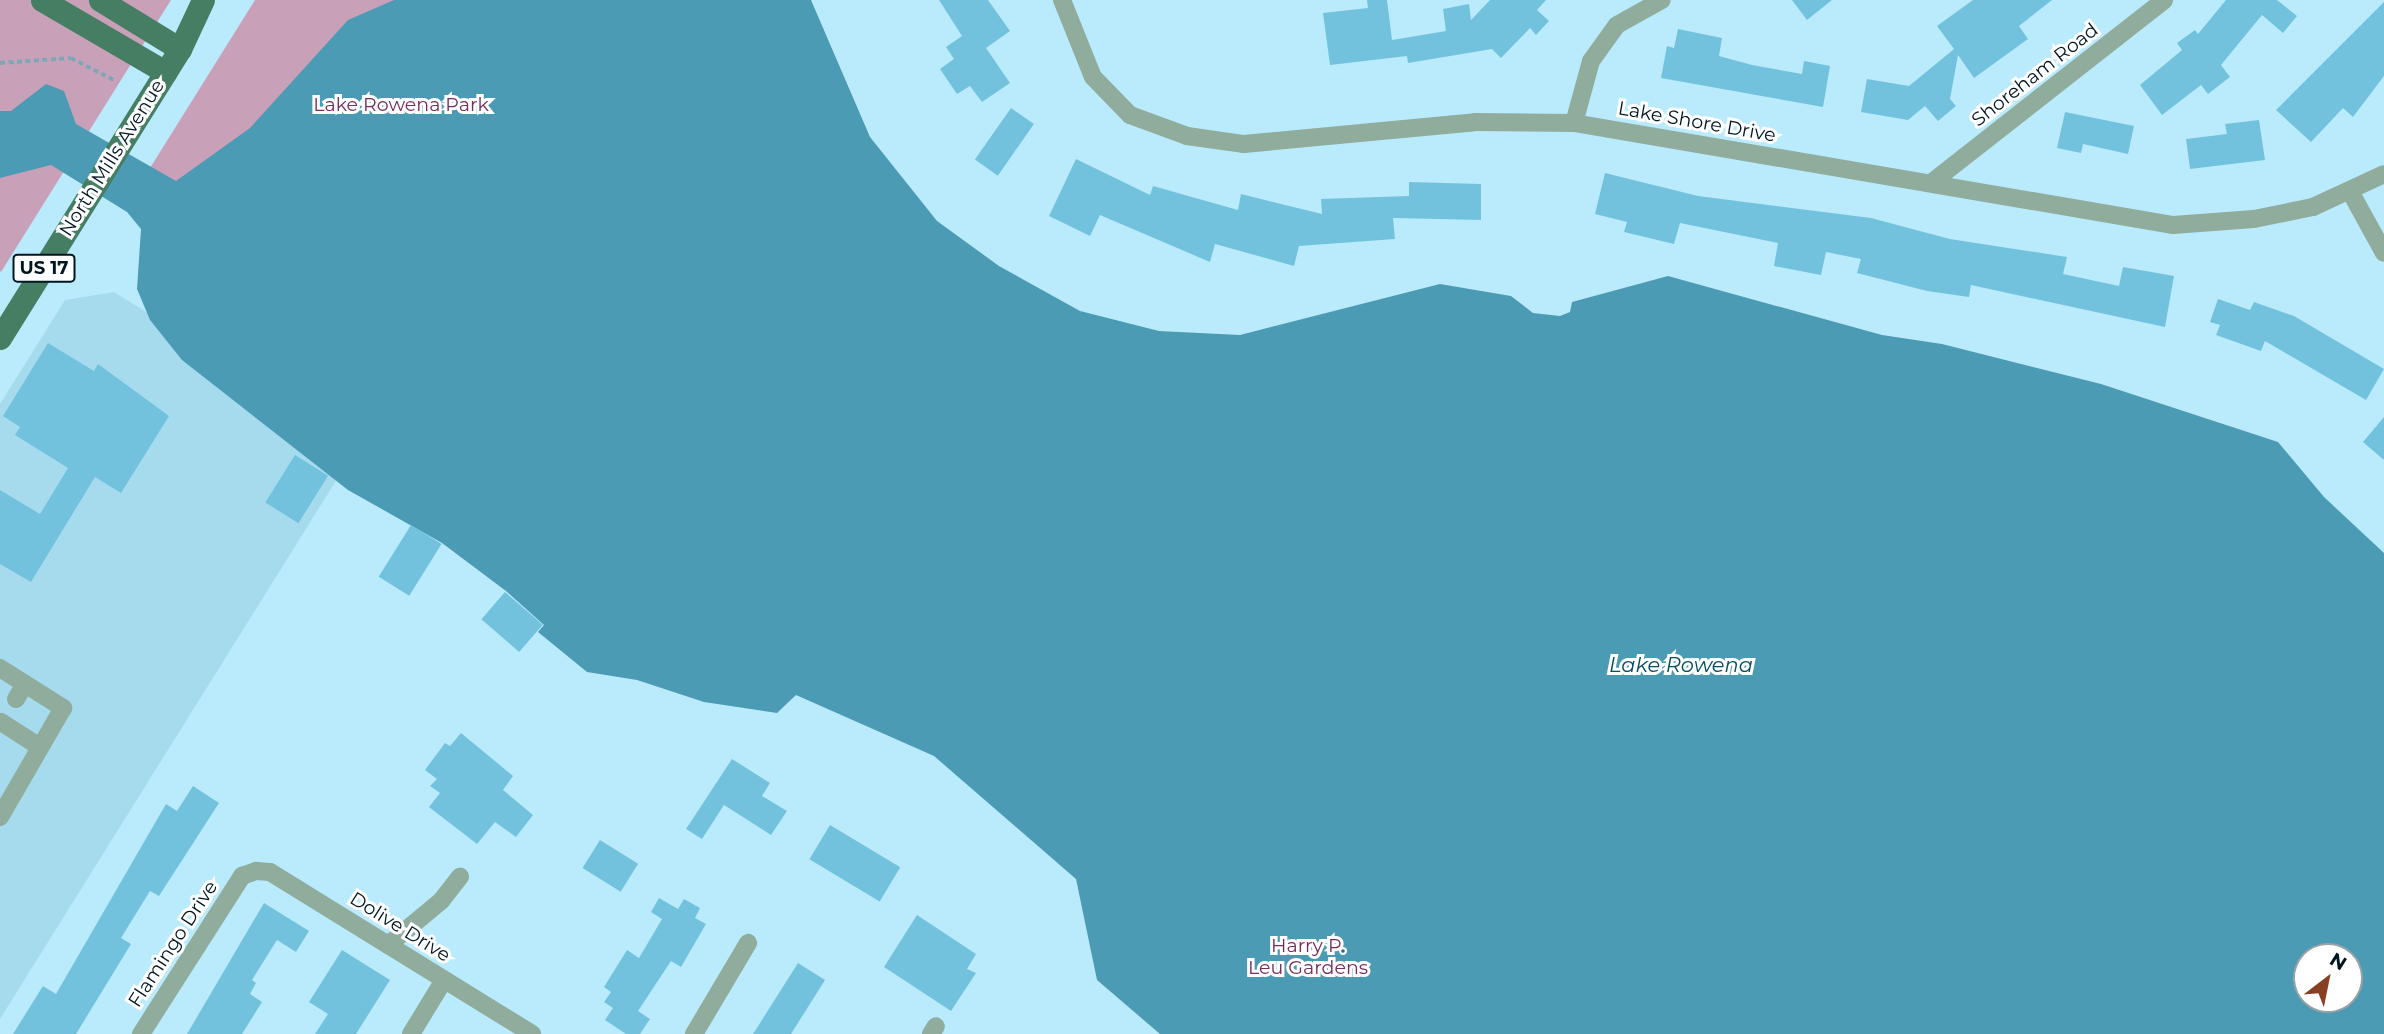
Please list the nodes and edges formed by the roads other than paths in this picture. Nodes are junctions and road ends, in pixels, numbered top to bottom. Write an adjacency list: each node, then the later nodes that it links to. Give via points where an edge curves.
1 (42, 0): 9 (main road)
2 (100, 0): 8 (main road)
3 (203, 0): 8 (main road, North Mills Avenue / US 17)
4 (220, 0): 8 (main road, North Mills Avenue / US 17)
5 (1062, 0): 10 (street, Lake Shore Drive, via 1093,77 1130,115 1187,136 1244,144 1475,122)
6 (1662, 0): 10 (street, via 1617,26 1591,61)
7 (2164, 0): 12 (street, Shoreham Road)
8 (180, 49): 9 (main road, North Mills Avenue / US 17)
9 (165, 72): 15 (main road, North Mills Avenue / US 17)
10 (1574, 122): 12 (street, Lake Shore Drive)
11 (2384, 174): 13 (street, Lake Shore Drive)
12 (1931, 183): 13 (street, Lake Shore Drive, via 2173,225 2254,219)
13 (2351, 193): 14 (street)
14 (2384, 253)
15 (0, 338)
16 (0, 668): 17 (street)
17 (10, 708): 18 (street); 18 (street, via 63,708)
18 (40, 747): 19 (street)
19 (1, 808)
20 (242, 876): 23 (street, Dolive Drive, via 270,872); 25 (street, Flamingo Drive)
21 (460, 877): 23 (street, via 441,901)
22 (748, 943): 28 (street)
23 (388, 945): 24 (street, Dolive Drive)
24 (444, 980): 26 (street); 27 (street, Dolive Drive)
25 (141, 1034)
26 (411, 1034)
27 (532, 1034)
28 (694, 1034)

